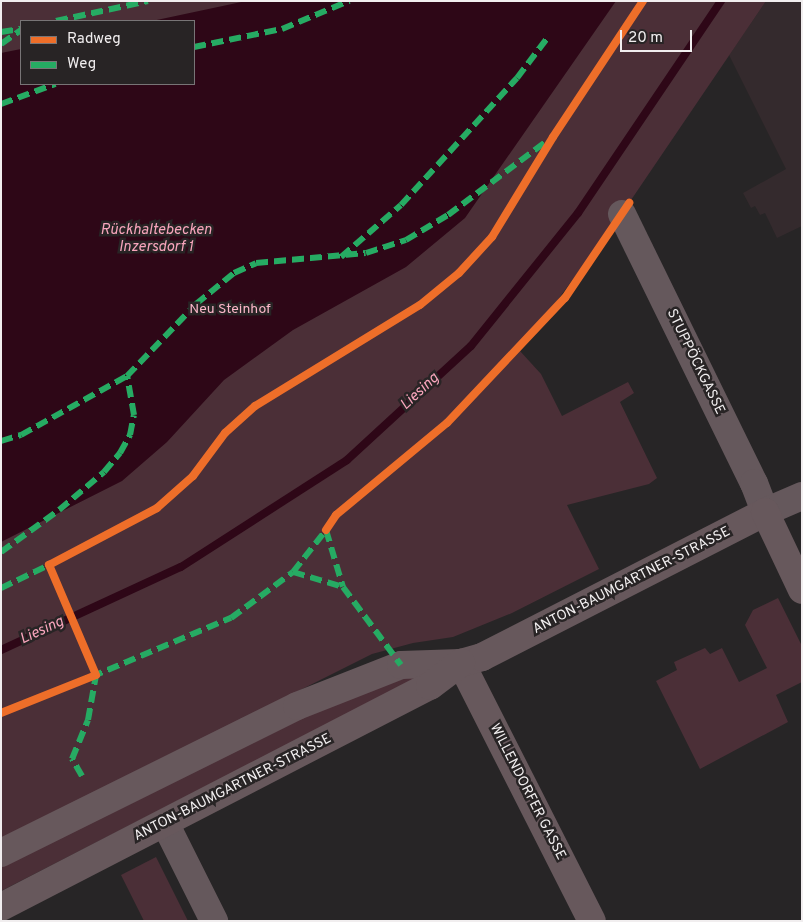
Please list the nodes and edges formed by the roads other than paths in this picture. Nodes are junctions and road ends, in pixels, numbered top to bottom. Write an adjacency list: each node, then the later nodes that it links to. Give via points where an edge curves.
1 (622, 214): 3 (street, STUPPÖCKGASSE, via 754,483)
2 (802, 496): 3 (street, ANTON-BAUMGARTNER-STRASSE)
3 (765, 512): 4 (main road); 5 (main road, ANTON-BAUMGARTNER-STRASSE, via 482,656)
4 (802, 590)
5 (461, 663): 6 (main road, ANTON-BAUMGARTNER-STRASSE, via 430,686); 7 (main road, ANTON-BAUMGARTNER-STRASSE, via 401,665 297,706); 10 (main road, WILLENDORFER GASSE)
6 (165, 823): 8 (main road, ANTON-BAUMGARTNER-STRASSE); 9 (street)
7 (1, 853)
8 (1, 907)
9 (214, 921)
10 (592, 921)

